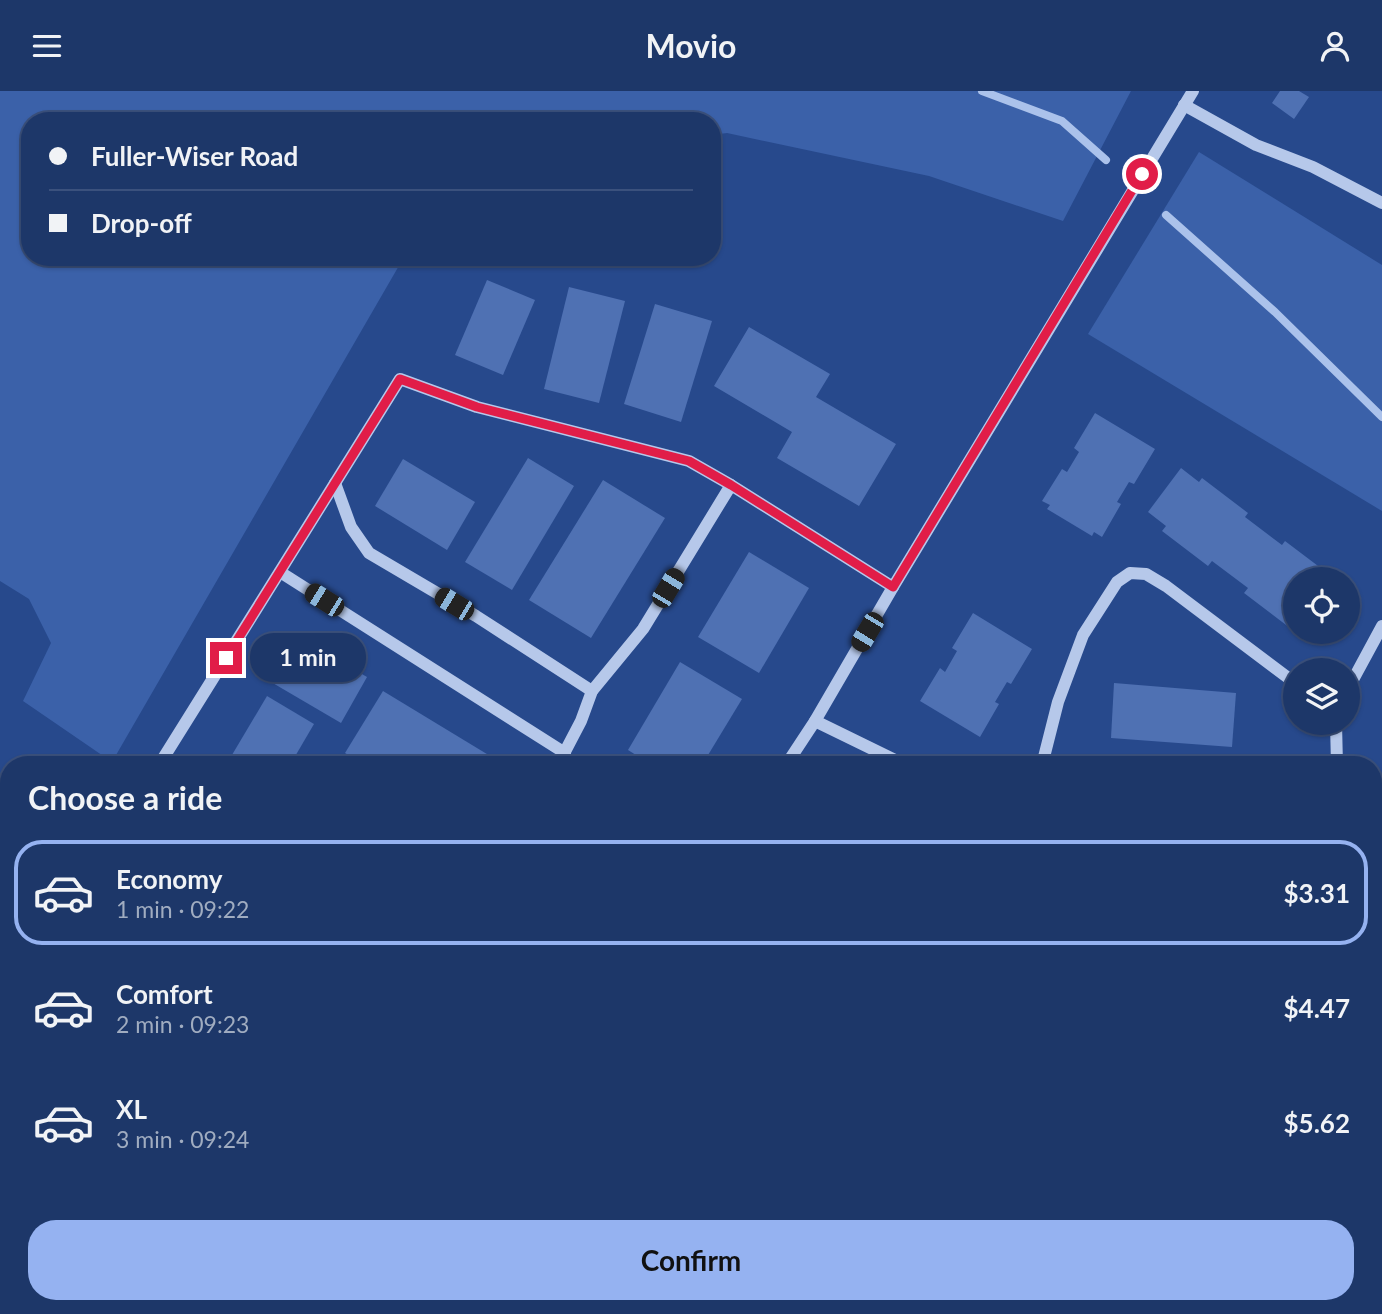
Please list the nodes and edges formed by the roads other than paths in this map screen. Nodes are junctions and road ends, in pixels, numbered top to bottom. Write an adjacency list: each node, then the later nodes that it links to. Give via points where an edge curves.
1 (1193, 91): 2 (street)
2 (1184, 105): 3 (street, via 1256,145 1313,167); 7 (street)
3 (1382, 203)
4 (335, 483): 5 (street, via 400,379 477,407 689,461); 6 (street); 11 (street, via 351,527 369,553)
5 (731, 485): 7 (street); 11 (street, via 643,629)
6 (280, 572): 14 (street); 15 (street)
7 (893, 587): 12 (street)
8 (1382, 627): 9 (street)
9 (1360, 667)
10 (1283, 674): 19 (street, via 1166,586 1146,574 1130,573 1117,582 1083,635)
11 (592, 691): 16 (street)
12 (815, 721): 17 (street); 18 (street)
13 (1336, 735): 20 (street)
14 (165, 756)
15 (556, 756)
16 (563, 756)
17 (792, 756)
18 (887, 756)
19 (1044, 756)
20 (1337, 756)

